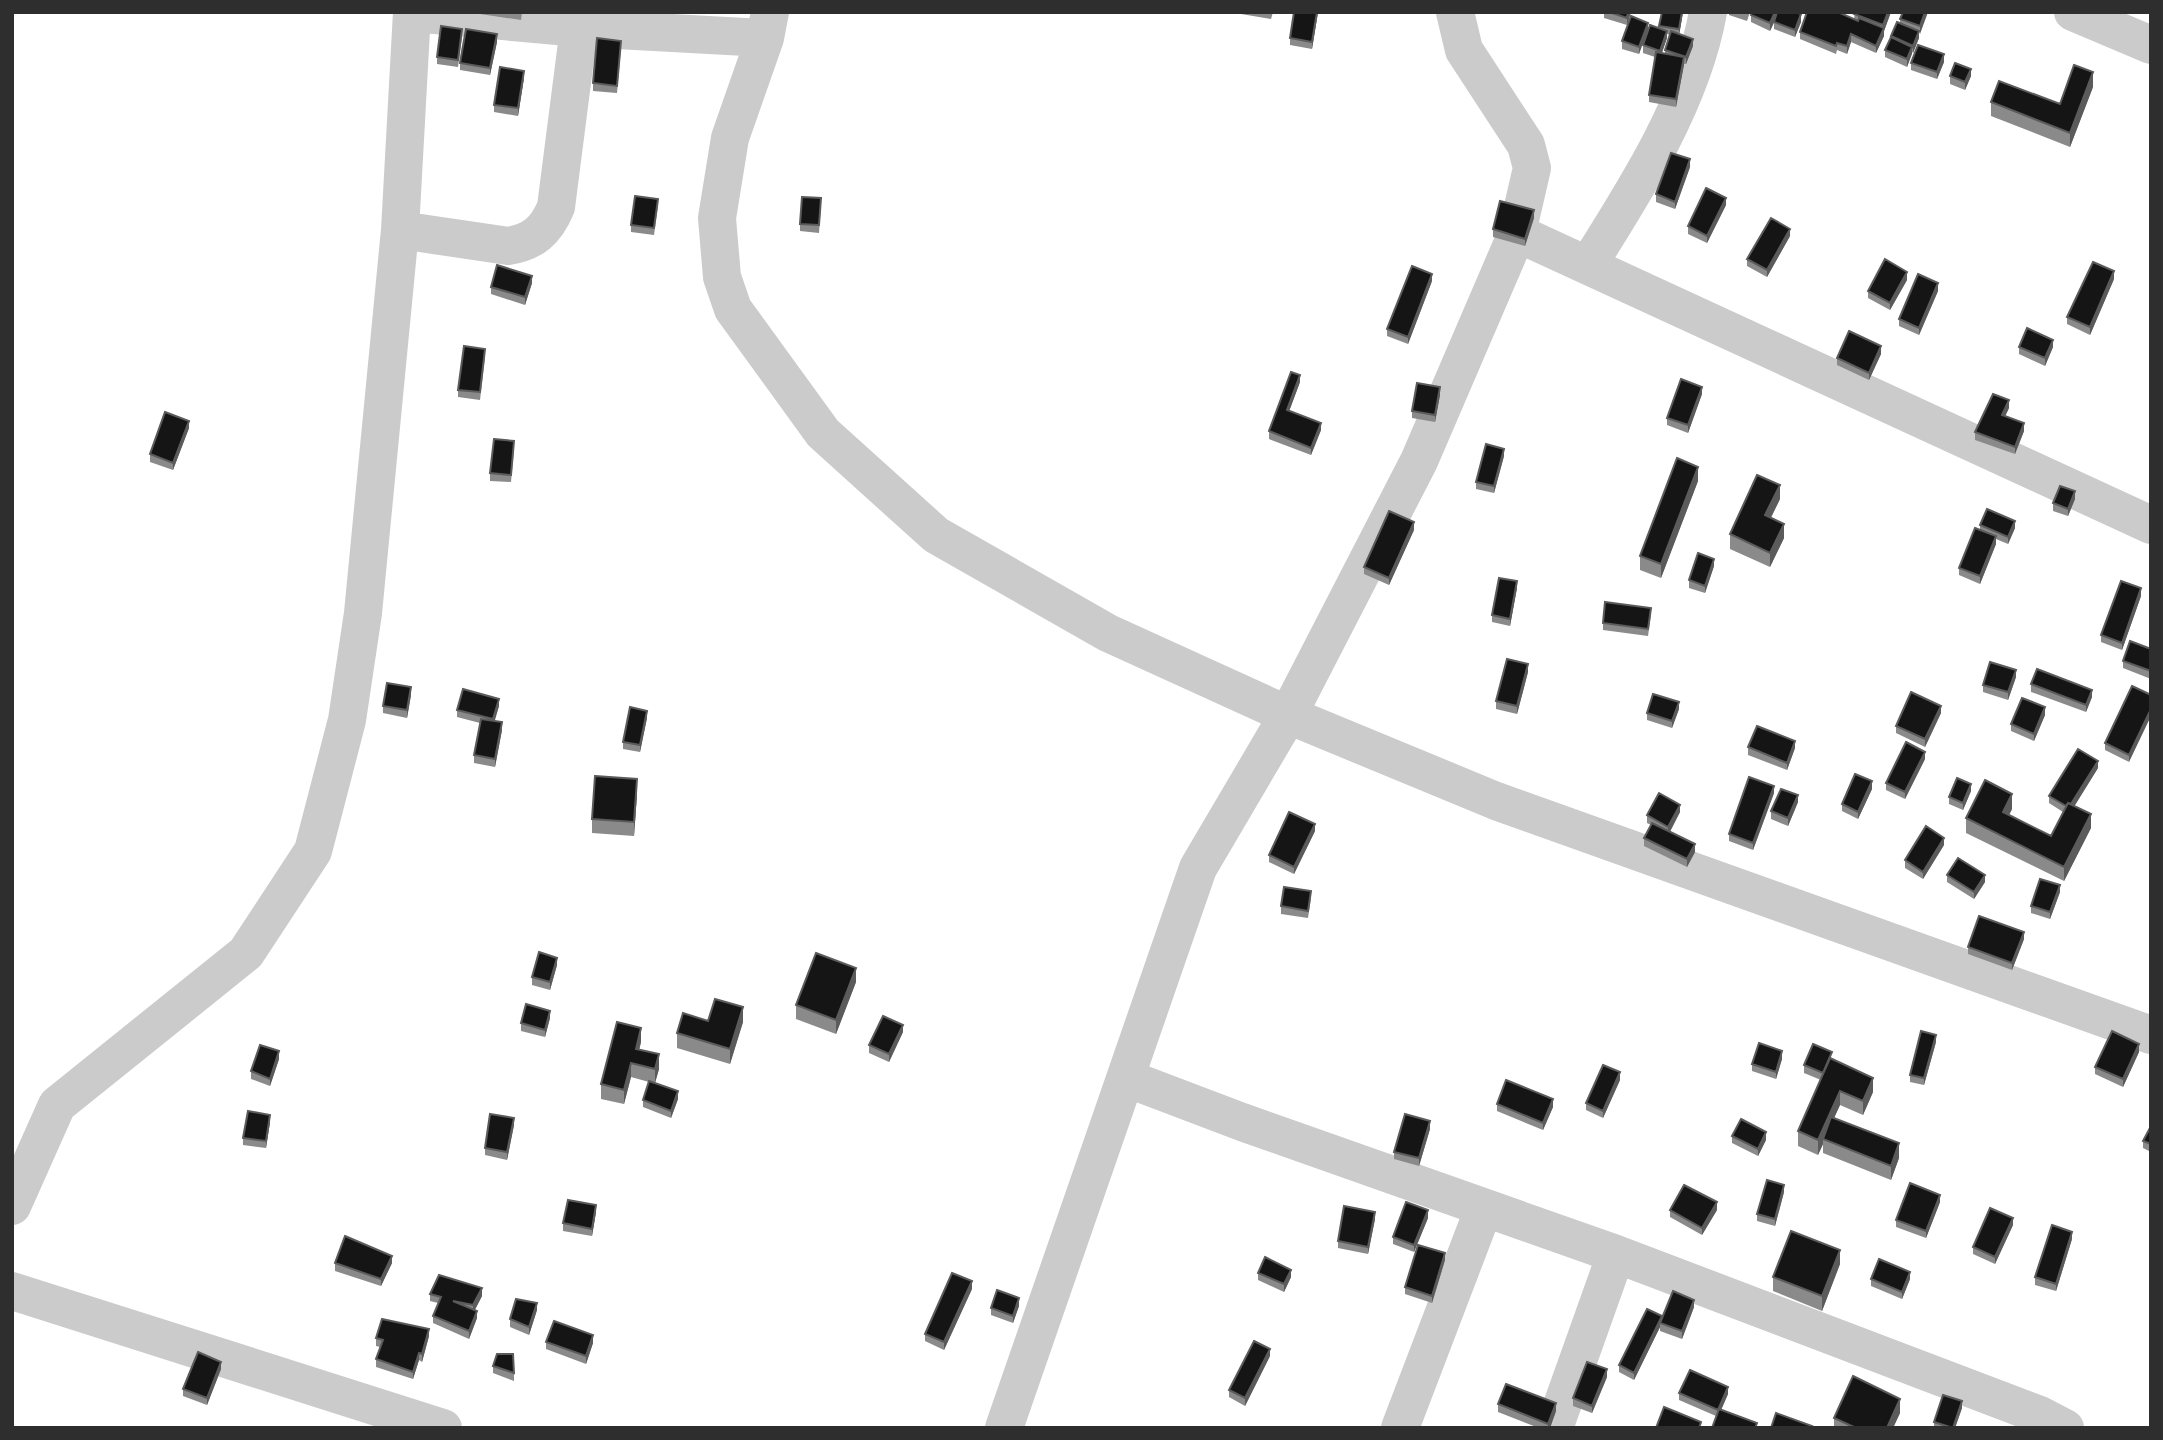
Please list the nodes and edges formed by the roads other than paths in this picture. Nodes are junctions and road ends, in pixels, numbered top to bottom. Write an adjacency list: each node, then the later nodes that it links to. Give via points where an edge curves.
1 (1455, 12): 9 (street, via 1464,50 1527,145 1532,168)
2 (1708, 12): 10 (street, via 1703,43 1644,173)
3 (2073, 12): 7 (street)
4 (412, 13): 5 (street); 8 (street)
5 (581, 20): 6 (street); 8 (street, via 556,207 544,229 524,243 508,246)
6 (768, 25): 12 (street, via 730,138 717,218 719,255 733,309 823,433 936,535 1108,633)
7 (2151, 45)
8 (400, 230): 15 (street, via 363,613 346,720 313,851 246,953 57,1105)
9 (1517, 233): 10 (street); 12 (street, via 1419,461)
10 (1588, 265): 11 (street)
11 (2151, 525)
12 (1288, 715): 13 (street, via 1496,802); 14 (street, via 1198,869)
13 (2151, 1035)
14 (1126, 1078): 16 (street); 20 (street)
15 (12, 1206)
16 (1484, 1208): 17 (street); 21 (street)
17 (1616, 1254): 22 (street); 23 (street)
18 (12, 1291): 19 (street)
19 (443, 1428)
20 (1004, 1428)
21 (1400, 1428)
22 (1554, 1428)
23 (2065, 1428)

